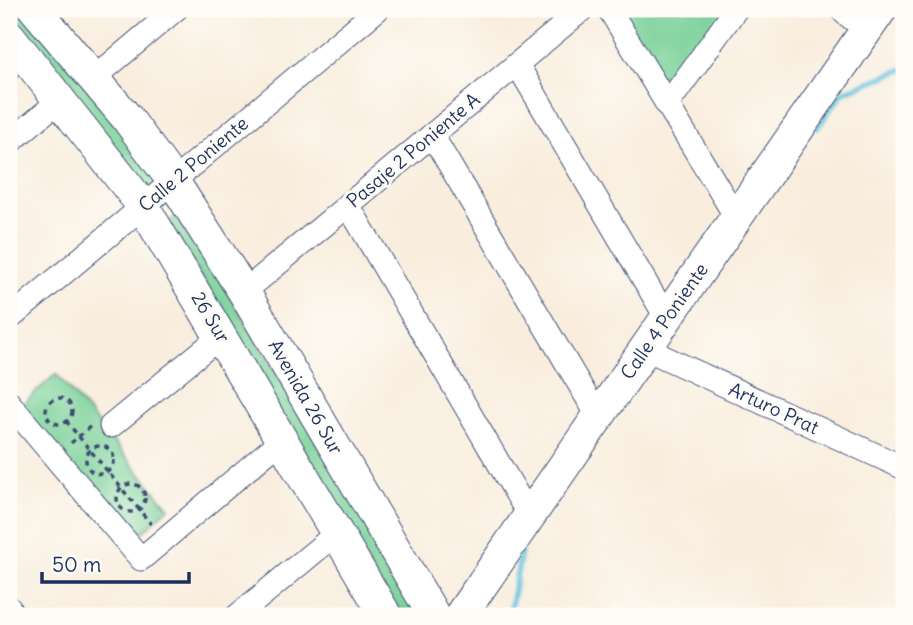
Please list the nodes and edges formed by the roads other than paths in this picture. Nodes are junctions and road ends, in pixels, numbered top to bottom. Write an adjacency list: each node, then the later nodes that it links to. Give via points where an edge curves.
1 (35, 9): 10 (street)
2 (176, 9): 10 (street)
3 (378, 9): 15 (street, Calle 2 Poniente)
4 (583, 9): 9 (street, Pasaje 2 Poniente A)
5 (609, 9): 12 (street)
6 (736, 9): 12 (street)
7 (865, 14): 18 (street, Calle 4 Poniente)
8 (9, 36): 11 (street, 26 Sur)
9 (517, 64): 13 (street, Pasaje 2 Poniente A); 20 (street)
10 (93, 79): 15 (street)
11 (61, 99): 14 (street); 17 (street, 26 Sur)
12 (667, 105): 18 (street)
13 (432, 135): 16 (street, Pasaje 2 Poniente A); 25 (street)
14 (9, 143)
15 (173, 180): 17 (street, Calle 2 Poniente); 19 (street, Avenida 26 Sur)
16 (348, 205): 19 (street, Pasaje 2 Poniente A); 29 (street)
17 (143, 206): 21 (street, Calle 2 Poniente); 22 (street, 26 Sur)
18 (736, 217): 20 (street, Calle 4 Poniente)
19 (244, 292): 35 (street, Avenida 26 Sur)
20 (666, 317): 23 (street, Calle 4 Poniente)
21 (9, 319)
22 (222, 335): 26 (street); 27 (street, 26 Sur)
23 (644, 348): 25 (street, Calle 4 Poniente); 28 (street, Arturo Prat)
24 (9, 403): 27 (street, via 141,559)
25 (598, 416): 29 (street, Calle 4 Poniente)
26 (104, 424)
27 (283, 439): 30 (street, 26 Sur)
28 (904, 468)
29 (529, 515): 36 (street, Calle 4 Poniente)
30 (337, 533): 33 (street); 34 (street, 26 Sur)
31 (9, 608): 32 (street)
32 (15, 616)
33 (237, 616)
34 (386, 616)
35 (434, 616)
36 (460, 616)

